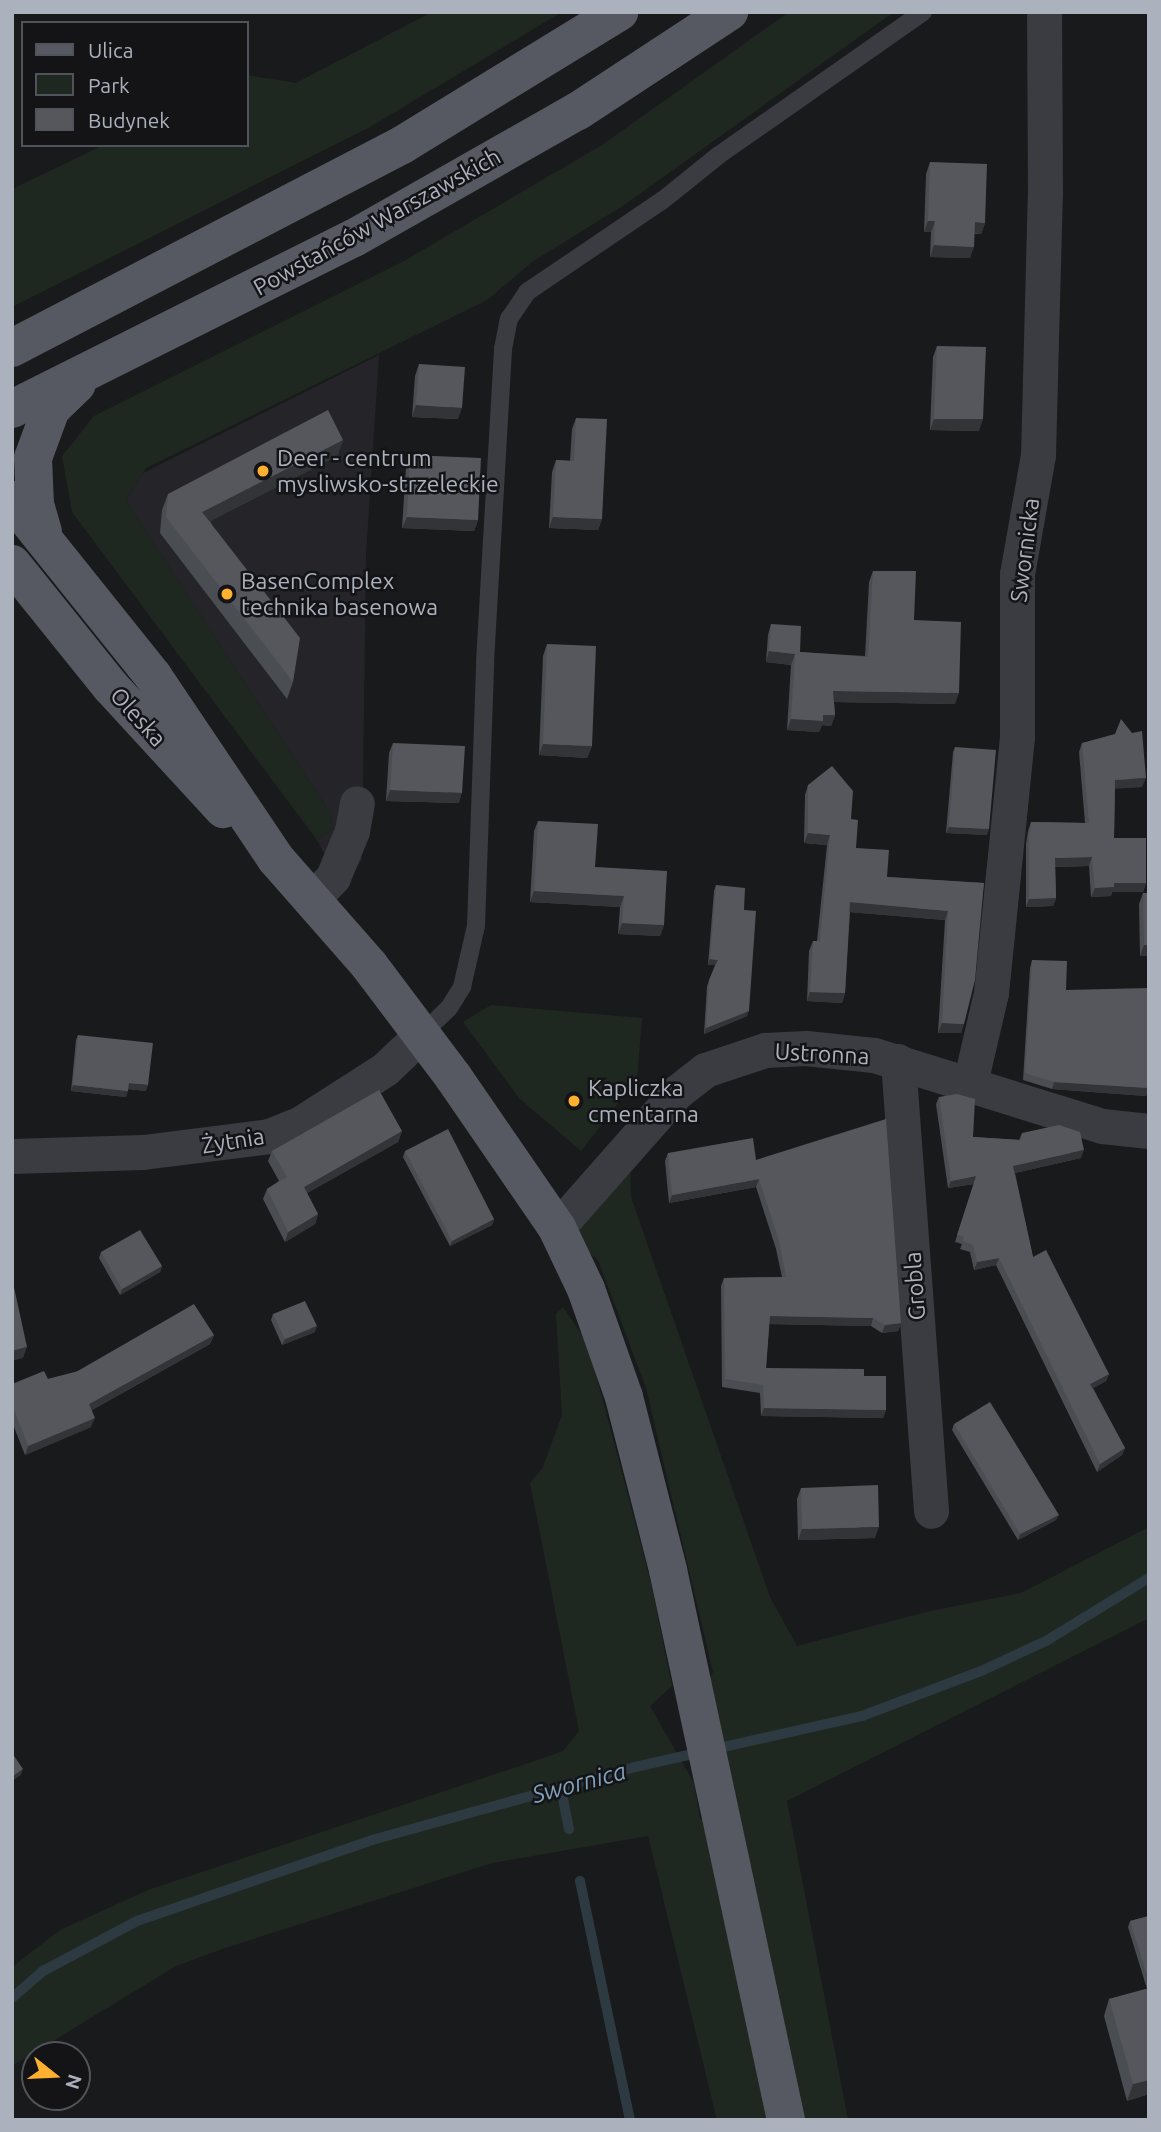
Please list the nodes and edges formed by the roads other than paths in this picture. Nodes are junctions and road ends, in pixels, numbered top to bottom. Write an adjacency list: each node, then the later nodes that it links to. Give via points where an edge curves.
1 (619, 12): 5 (main road, via 402,145)
2 (729, 12): 6 (main road, Powstańców Warszawskich, via 578,111 480,168 342,244)
3 (923, 12): 14 (lane, via 527,292 509,319 503,349 486,649 476,926 462,987 449,1008)
4 (1044, 12): 16 (street, Swornicka, via 1038,454 1017,574 1017,736 991,993)
5 (12, 348)
6 (95, 369): 7 (main road, Powstańców Warszawskich); 9 (main road, via 51,410 35,449 32,482)
7 (12, 409)
8 (12, 500): 9 (main road)
9 (46, 544): 12 (main road, via 153,676)
10 (12, 564): 12 (main road, Oleska, via 154,736)
11 (357, 803): 13 (street, via 352,831 333,877)
12 (276, 859): 13 (main road)
13 (311, 900): 14 (main road)
14 (422, 1034): 18 (street, Żytnia, via 385,1069 301,1124 269,1136 143,1152); 19 (main road)
15 (898, 1061): 16 (street, Ustronna); 19 (street, Ustronna, via 806,1048 765,1050 705,1070 677,1092); 20 (street, Grobla)
16 (970, 1083): 17 (street, Ustronna, via 1102,1126)
17 (1149, 1131)
18 (12, 1156)
19 (557, 1228): 21 (main road, via 599,1321 624,1397 694,1688)
20 (931, 1511)
21 (786, 2120)

